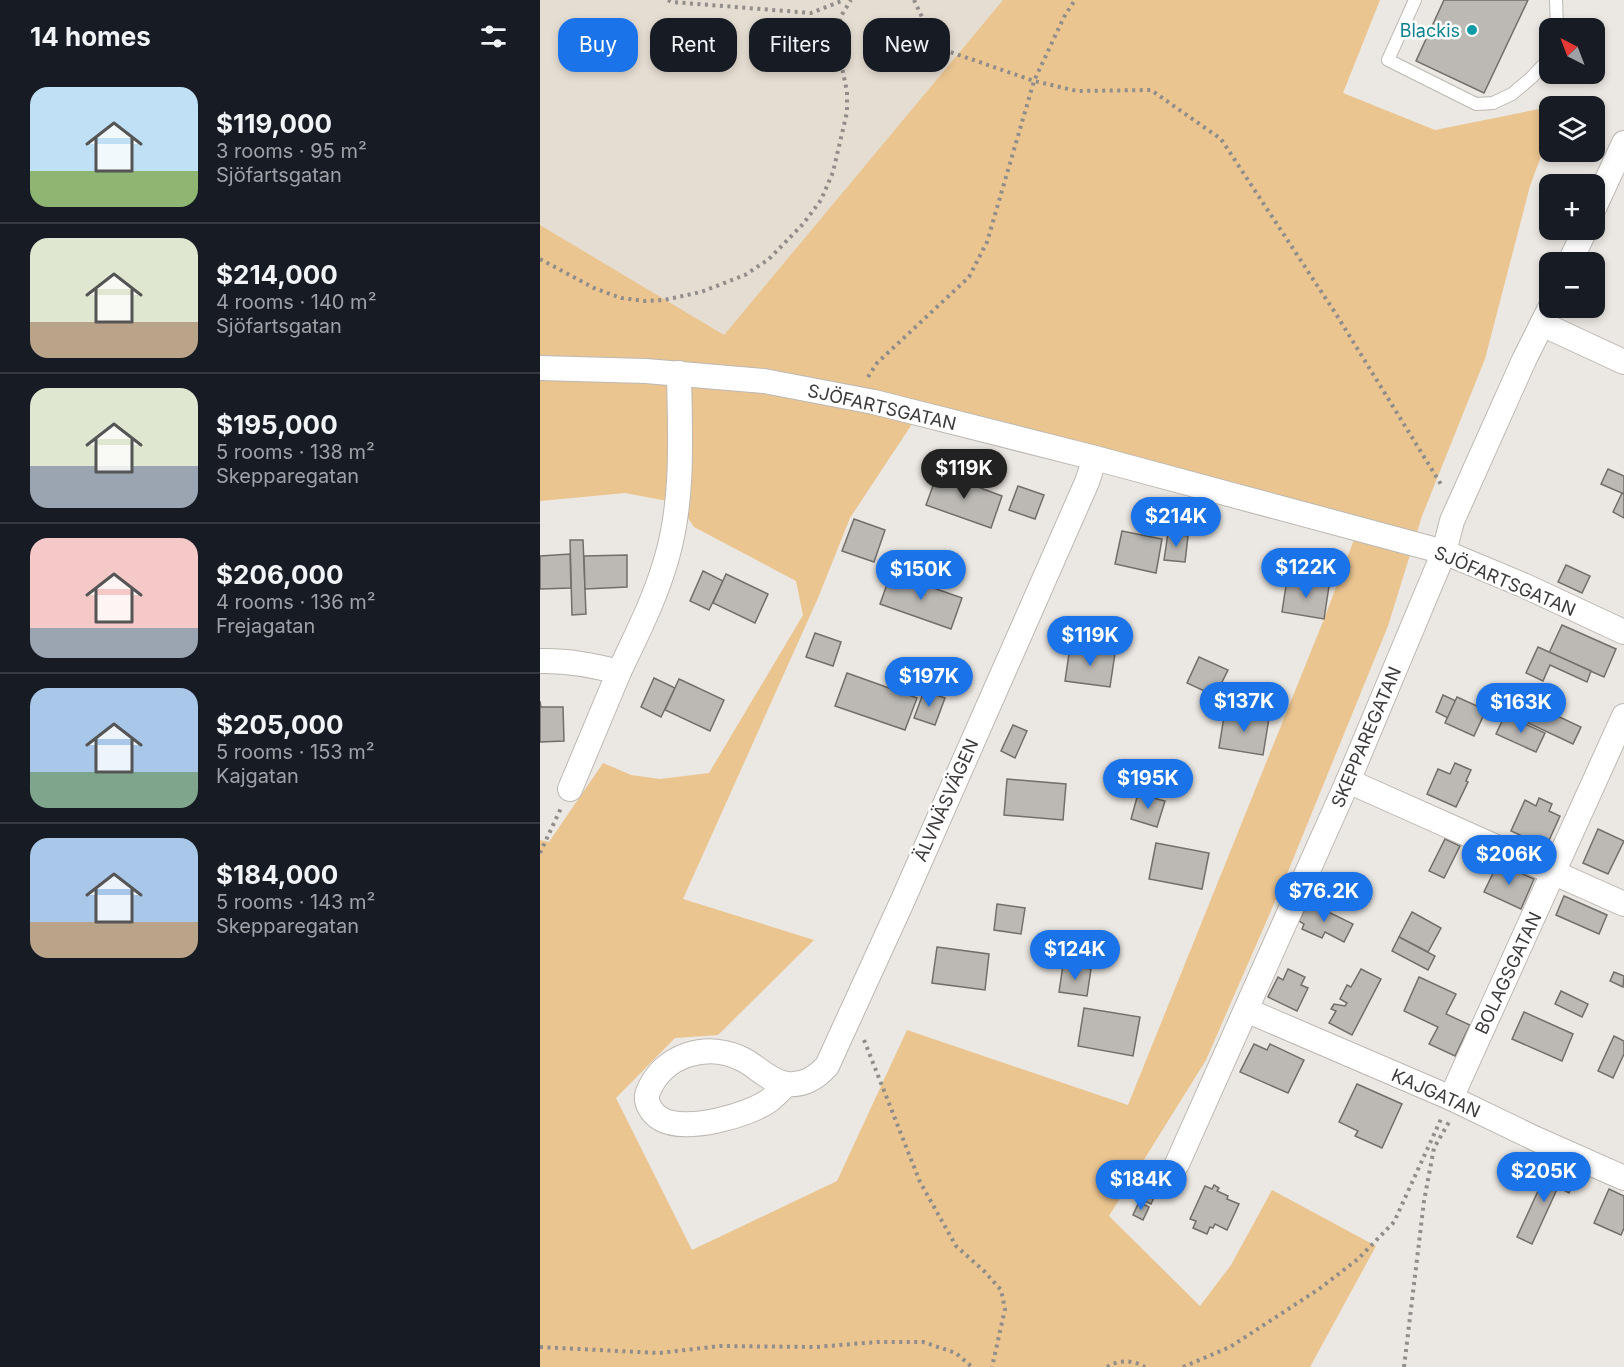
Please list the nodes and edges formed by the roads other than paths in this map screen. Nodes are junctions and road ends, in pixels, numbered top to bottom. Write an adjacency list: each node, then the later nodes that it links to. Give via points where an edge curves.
1 (1415, 0): 4 (lane, via 1388,60 1476,104 1493,103 1512,94)
2 (1557, 0): 3 (lane)
3 (1557, 18)
4 (1539, 70)
5 (1624, 143): 6 (street)
6 (1605, 184)
7 (1545, 318): 13 (street, SKEPPAREGATAN, via 1452,520)
8 (1549, 318): 9 (street)
9 (1624, 362)
10 (540, 368): 11 (street, SJÖFARTSGATAN)
11 (679, 373): 12 (street, SJÖFARTSGATAN, via 764,381 854,398); 16 (street, via 679,479 670,544 656,592)
12 (1095, 458): 13 (street, SJÖFARTSGATAN); 23 (street, ÄLVNÄSVÄGEN, via 827,1066 806,1082)
13 (1444, 552): 14 (street, SJÖFARTSGATAN); 18 (street, SKEPPAREGATAN)
14 (1624, 632)
15 (540, 661): 16 (street, via 561,660)
16 (619, 672): 19 (street)
17 (1624, 716): 20 (street, BOLAGSGATAN)
18 (1348, 781): 20 (street); 22 (street, SKEPPAREGATAN)
19 (570, 789)
20 (1554, 873): 21 (street); 24 (street, BOLAGSGATAN)
21 (1624, 904)
22 (1246, 1010): 24 (street, KAJGATAN); 25 (street, SKEPPAREGATAN)
23 (787, 1084): 23 (street, ÄLVNÄSVÄGEN, via 735,1055 700,1051 667,1065 646,1096 654,1114 673,1124 694,1125 753,1109 769,1101)
24 (1451, 1108): 26 (street, KAJGATAN, via 1536,1139)
25 (1177, 1164)
26 (1624, 1178)

